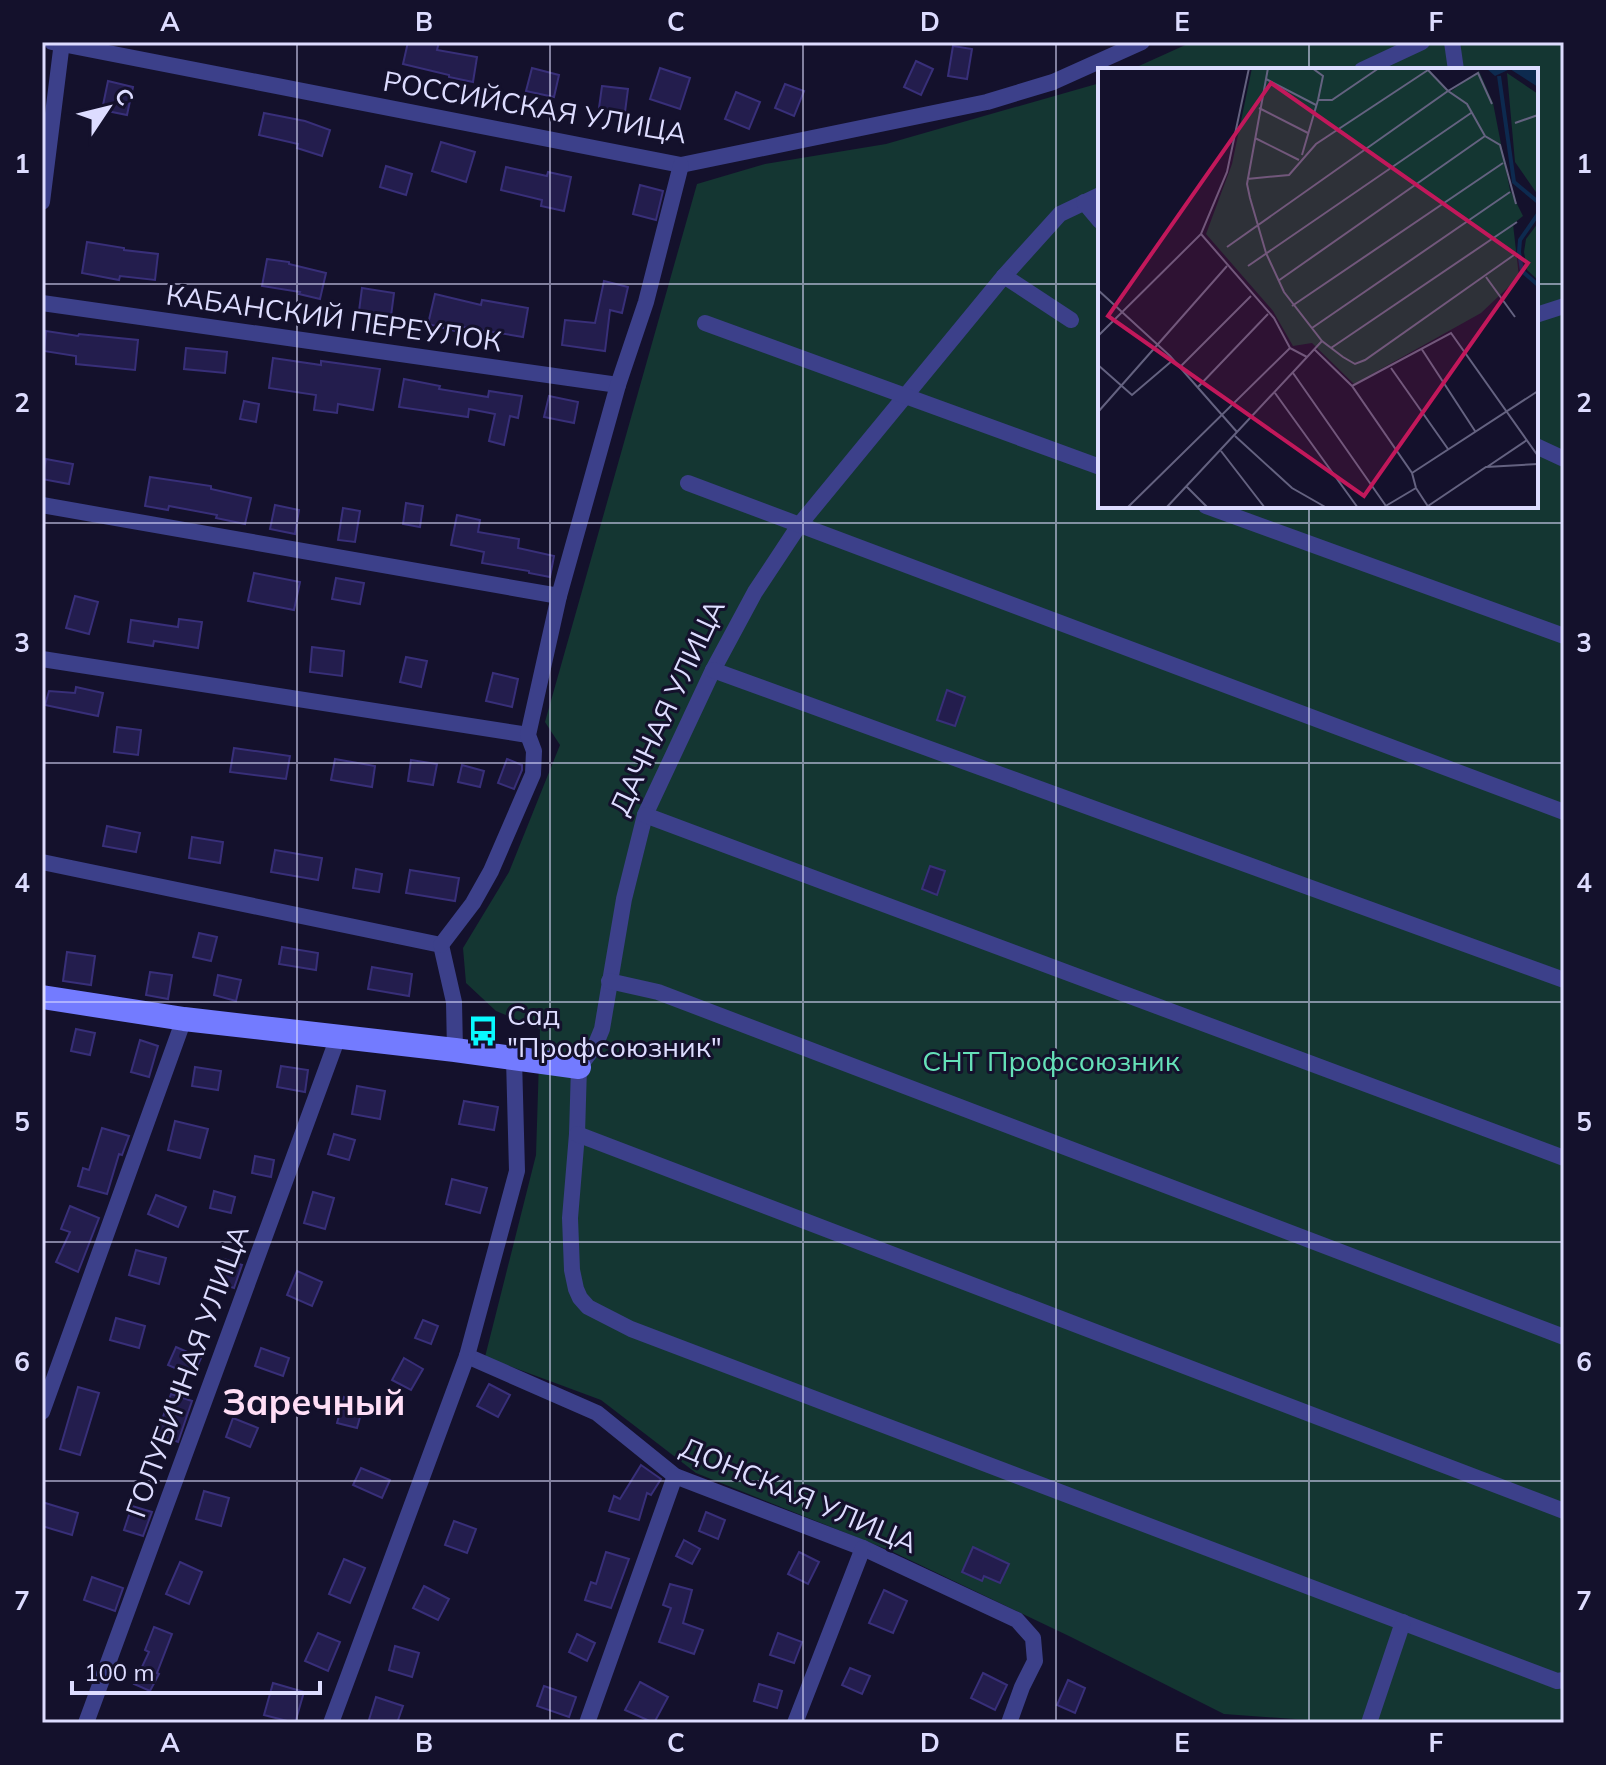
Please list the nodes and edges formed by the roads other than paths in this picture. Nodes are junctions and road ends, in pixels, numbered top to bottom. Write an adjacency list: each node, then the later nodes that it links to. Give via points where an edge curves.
1 (59, 42): 7 (street, РОССИЙСКАЯ УЛИЦА); 9 (street)
2 (1142, 42): 7 (street, РОССИЙСКАЯ УЛИЦА, via 1053,82 987,102)
3 (1422, 42): 5 (street)
4 (1452, 42): 6 (street)
5 (1366, 68)
6 (1456, 68)
7 (681, 165): 16 (street, via 646,302)
8 (1092, 198): 10 (street, ДАЧНАЯ УЛИЦА, via 1060,214)
9 (42, 202)
10 (1004, 276): 14 (street); 17 (street, ДАЧНАЯ УЛИЦА)
11 (42, 303): 16 (street, КАБАНСКИЙ ПЕРЕУЛОК)
12 (1564, 306): 13 (street)
13 (1538, 314)
14 (1071, 320)
15 (705, 323): 17 (street)
16 (618, 385): 25 (street)
17 (904, 396): 20 (street); 24 (street, ДАЧНАЯ УЛИЦА)
18 (1538, 447): 19 (street)
19 (1564, 459)
20 (1098, 466)
21 (688, 483): 24 (street)
22 (42, 505): 25 (street)
23 (1212, 508): 26 (street)
24 (800, 524): 28 (street, ДАЧНАЯ УЛИЦА); 30 (street)
25 (559, 596): 29 (street)
26 (1564, 636)
27 (42, 659): 29 (street)
28 (713, 670): 31 (street, ДАЧНАЯ УЛИЦА); 34 (street)
29 (528, 735): 33 (street, via 533,774 485,882)
30 (1564, 812)
31 (645, 815): 35 (street, ДАЧНАЯ УЛИЦА); 43 (street)
32 (42, 862): 33 (street)
33 (441, 945): 39 (street, via 454,1002)
34 (1564, 980)
35 (609, 981): 41 (street, ДАЧНАЯ УЛИЦА, via 602,1029); 44 (street, via 658,992)
36 (42, 997): 37 (street)
37 (184, 1019): 38 (street); 46 (street)
38 (338, 1037): 39 (street); 52 (street, ГОЛУБИЧНАЯ УЛИЦА)
39 (455, 1050): 40 (street)
40 (514, 1059): 41 (street); 45 (street, via 517,1171)
41 (579, 1067): 42 (street)
42 (577, 1134): 48 (street); 50 (street, via 572,1270 588,1307 631,1329)
43 (1564, 1158)
44 (1564, 1337)
45 (467, 1356): 47 (street, ДОНСКАЯ УЛИЦА, via 597,1413); 53 (street)
46 (42, 1412)
47 (675, 1476): 49 (street, ДОНСКАЯ УЛИЦА); 54 (street)
48 (1564, 1511)
49 (863, 1548): 55 (street); 56 (street, ДОНСКАЯ УЛИЦА, via 1017,1620 1033,1638 1035,1661)
50 (1403, 1622): 51 (street); 57 (street)
51 (1564, 1680)
52 (86, 1723)
53 (331, 1723)
54 (587, 1723)
55 (795, 1723)
56 (1009, 1723)
57 (1369, 1723)

